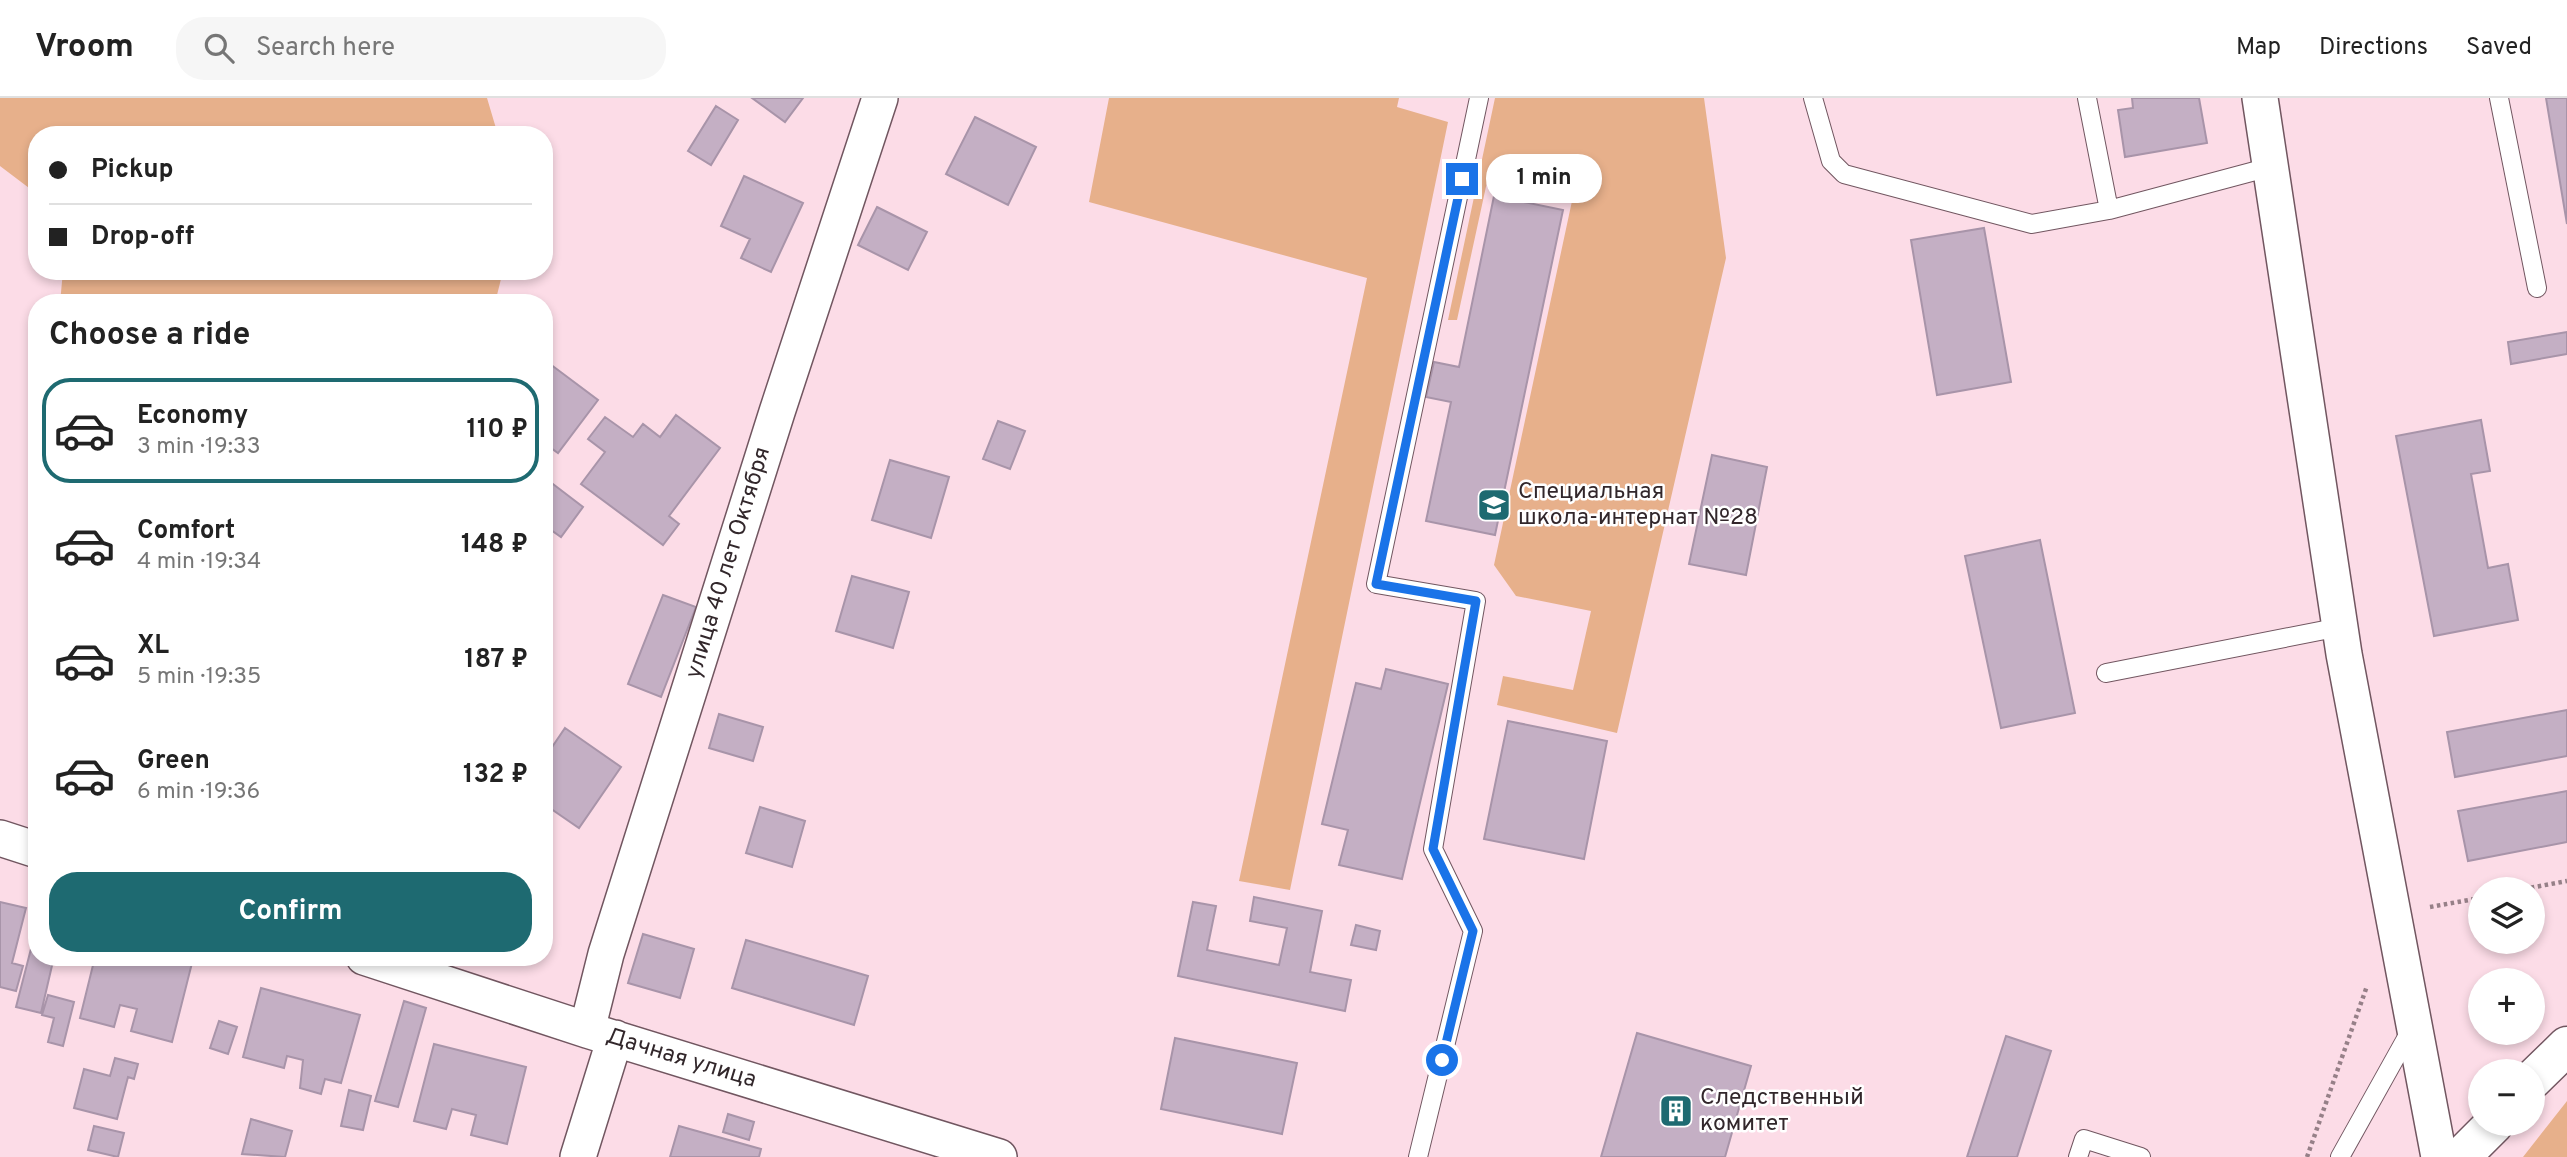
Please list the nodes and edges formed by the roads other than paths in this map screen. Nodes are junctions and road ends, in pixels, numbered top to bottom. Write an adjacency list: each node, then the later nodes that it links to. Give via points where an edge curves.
1 (880, 98): 16 (street, улица 40 лет Октября, via 610,941)
2 (1479, 98): 22 (lane, via 1376,584 1476,601 1433,849 1473,931)
3 (1813, 98): 8 (lane, via 1831,161 1844,174 2032,224)
4 (2087, 98): 8 (lane)
5 (2260, 98): 7 (street)
6 (2499, 98): 9 (lane)
7 (2270, 167): 8 (lane); 10 (street)
8 (2109, 210)
9 (2536, 288)
10 (2340, 627): 11 (lane); 15 (street)
11 (2106, 673)
12 (0, 838): 13 (street)
13 (28, 847)
14 (392, 966): 16 (street, Дачная улица)
15 (2414, 1025): 25 (lane); 26 (street)
16 (601, 1034): 20 (street, улица 40 лет Октября); 21 (street, Дачная улица)
17 (2567, 1046): 18 (highway)
18 (2545, 1067)
19 (2482, 1136): 27 (highway)
20 (578, 1157)
21 (999, 1157)
22 (1418, 1157)
23 (2078, 1157): 24 (lane, via 2084,1139)
24 (2141, 1157)
25 (2340, 1157)
26 (2439, 1157)
27 (2461, 1157)

